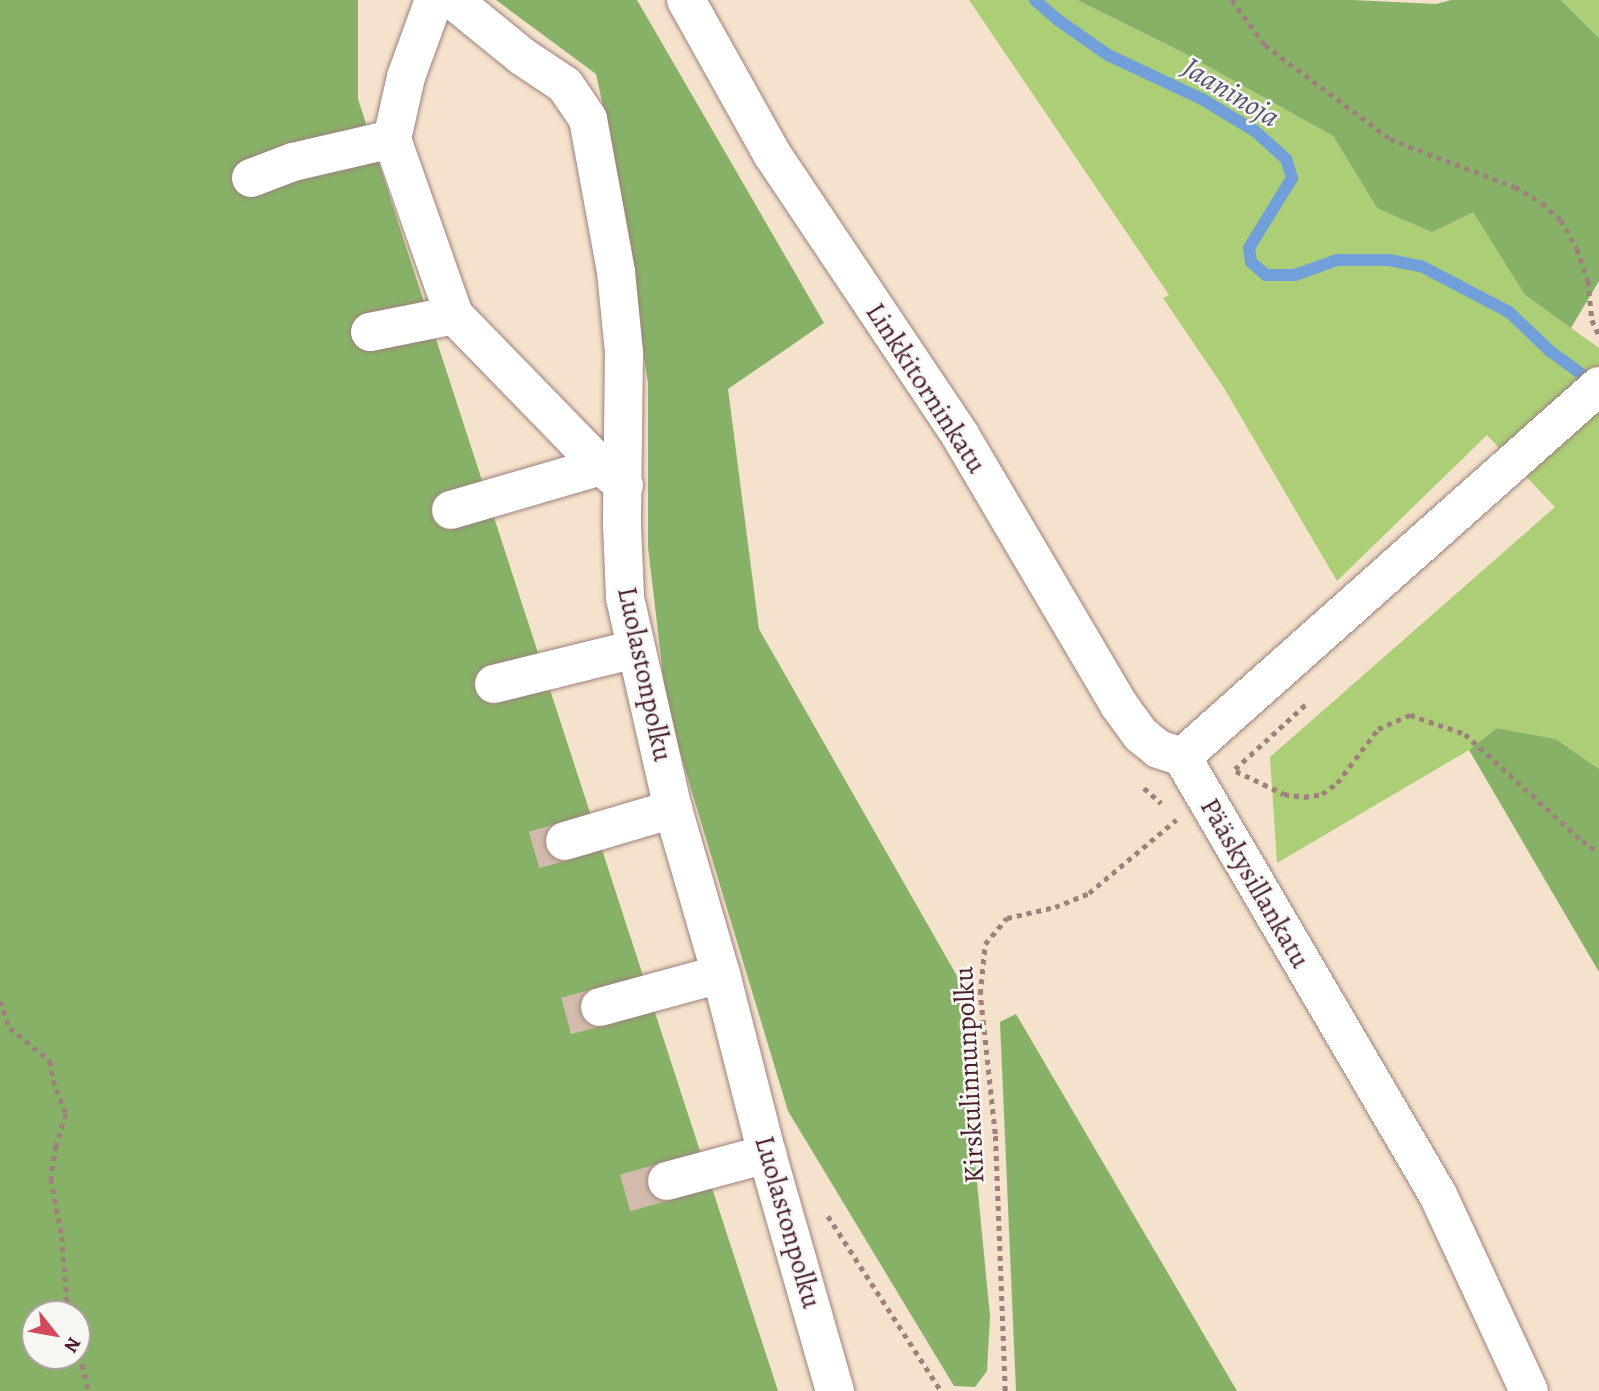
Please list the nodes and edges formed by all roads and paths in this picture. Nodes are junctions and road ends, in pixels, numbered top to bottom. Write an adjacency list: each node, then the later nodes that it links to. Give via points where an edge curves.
1 (434, 0): 5 (street, via 406,77)
2 (453, 0): 11 (street, Luolastonpolku, via 565,85 588,119 616,272 622,339)
3 (687, 0): 15 (street, Linkkitorninkatu, via 772,154 960,435 1119,705 1141,735 1158,749)
4 (1232, 0): 9 (path, via 1265,45 1390,139 1515,187 1561,220 1588,281 1591,320)
5 (391, 139): 6 (street, via 292,162); 7 (street)
6 (251, 162)
7 (454, 314): 8 (street); 11 (street)
8 (370, 332)
9 (1599, 335)
10 (1599, 386): 15 (street)
11 (613, 475): 12 (street); 13 (street, Luolastonpolku)
12 (452, 510)
13 (635, 649): 14 (street); 18 (street, Luolastonpolku)
14 (494, 684)
15 (1182, 757): 17 (street, Pääskysillankatu)
16 (1234, 770): 20 (path, via 1284,794 1322,794 1337,783 1378,729 1409,715 1465,734 1581,841)
17 (1206, 798): 32 (path, Kirskulinnunpolku, via 1089,893 1007,918 985,944 980,994 995,1135); 33 (street, Pääskysillankatu, via 1438,1195)
18 (673, 809): 19 (street); 21 (street, Luolastonpolku)
19 (565, 841)
20 (1599, 852)
21 (721, 974): 23 (street); 24 (street, Luolastonpolku)
22 (0, 1001): 27 (path, via 10,1028 50,1061 66,1114 51,1179)
23 (600, 1007)
24 (767, 1154): 25 (street); 30 (street, Luolastonpolku)
25 (667, 1181)
26 (824, 1210): 31 (path)
27 (67, 1300)
28 (84, 1370): 29 (path)
29 (89, 1391)
30 (835, 1391)
31 (942, 1391)
32 (1005, 1391)
33 (1529, 1391)

